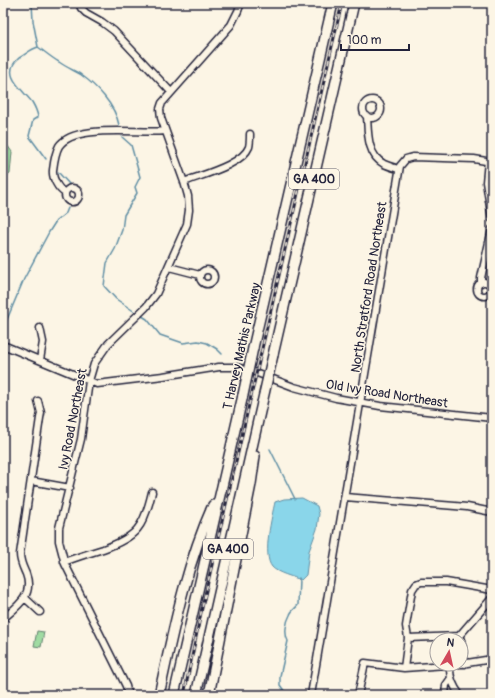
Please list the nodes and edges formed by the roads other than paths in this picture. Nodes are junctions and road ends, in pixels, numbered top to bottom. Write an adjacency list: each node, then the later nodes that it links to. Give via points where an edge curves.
1 (79, 3): 7 (street, via 86,13 114,31)
2 (241, 3): 7 (street, Ivy Road Northeast, via 231,25)
3 (333, 3): 29 (highway, T Harvey Mathis Parkway / GA 400, bridge)
4 (354, 3): 25 (highway, GA 400, bridge)
5 (489, 3): 6 (street)
6 (492, 6)
7 (171, 92): 9 (street, Ivy Road Northeast, via 160,109)
8 (367, 116): 12 (street, via 369,144 375,156 384,164)
9 (166, 131): 13 (street, Ivy Road Northeast); 14 (street, via 82,133 63,142 59,146 52,173 61,191)
10 (250, 134): 13 (street, via 249,147 233,163)
11 (490, 161): 12 (street, via 413,157 402,162); 15 (street, via 486,182)
12 (399, 170): 26 (street, North Stratford Road Northeast)
13 (184, 182): 17 (street, Ivy Road Northeast, via 189,203 189,218)
14 (65, 193)
15 (492, 219)
16 (492, 229): 19 (street)
17 (169, 267): 18 (street); 23 (street, Ivy Road Northeast, via 151,301 103,349 94,364)
18 (200, 275)
19 (481, 283)
20 (40, 328): 22 (street, via 43,342)
21 (3, 345): 22 (street, Old Ivy Road Northeast)
22 (40, 360): 23 (street, Old Ivy Road Northeast)
23 (89, 382): 26 (street, Old Ivy Road Northeast, via 104,384 219,367 235,367 305,391); 30 (street, Ivy Road Northeast, via 81,439)
24 (38, 401): 28 (street, via 41,413)
25 (262, 403): 52 (highway, GA 400); 53 (highway, via 251,484)
26 (360, 403): 27 (street, Old Ivy Road Northeast); 32 (street, North Stratford Road Northeast)
27 (492, 418)
28 (31, 482): 30 (street); 36 (street, via 20,554 28,582)
29 (222, 485): 50 (highway, via 184,588); 51 (highway, T Harvey Mathis Parkway / GA 400)
30 (70, 488): 34 (street, Ivy Road Northeast, via 59,535)
31 (152, 492): 34 (street, via 142,523 131,536 120,543)
32 (344, 497): 33 (street, via 467,507); 54 (street, North Stratford Road Northeast)
33 (492, 512)
34 (64, 562): 49 (street, Ivy Road Northeast, via 126,686)
35 (492, 590): 41 (street, via 446,582 416,584 412,590 407,618)
36 (25, 598): 38 (street); 39 (street)
37 (492, 598): 40 (street)
38 (40, 612)
39 (4, 618)
40 (465, 632)
41 (408, 638): 42 (street); 46 (street)
42 (429, 638)
43 (492, 659): 44 (street)
44 (469, 663)
45 (429, 666): 46 (street)
46 (404, 668): 55 (street, via 365,663)
47 (450, 672): 48 (street)
48 (452, 678): 56 (street, via 446,684); 57 (street, via 453,685)
49 (128, 695)
50 (159, 695)
51 (174, 695)
52 (196, 695)
53 (209, 695)
54 (311, 695)
55 (358, 695)
56 (445, 695)
57 (460, 695)

